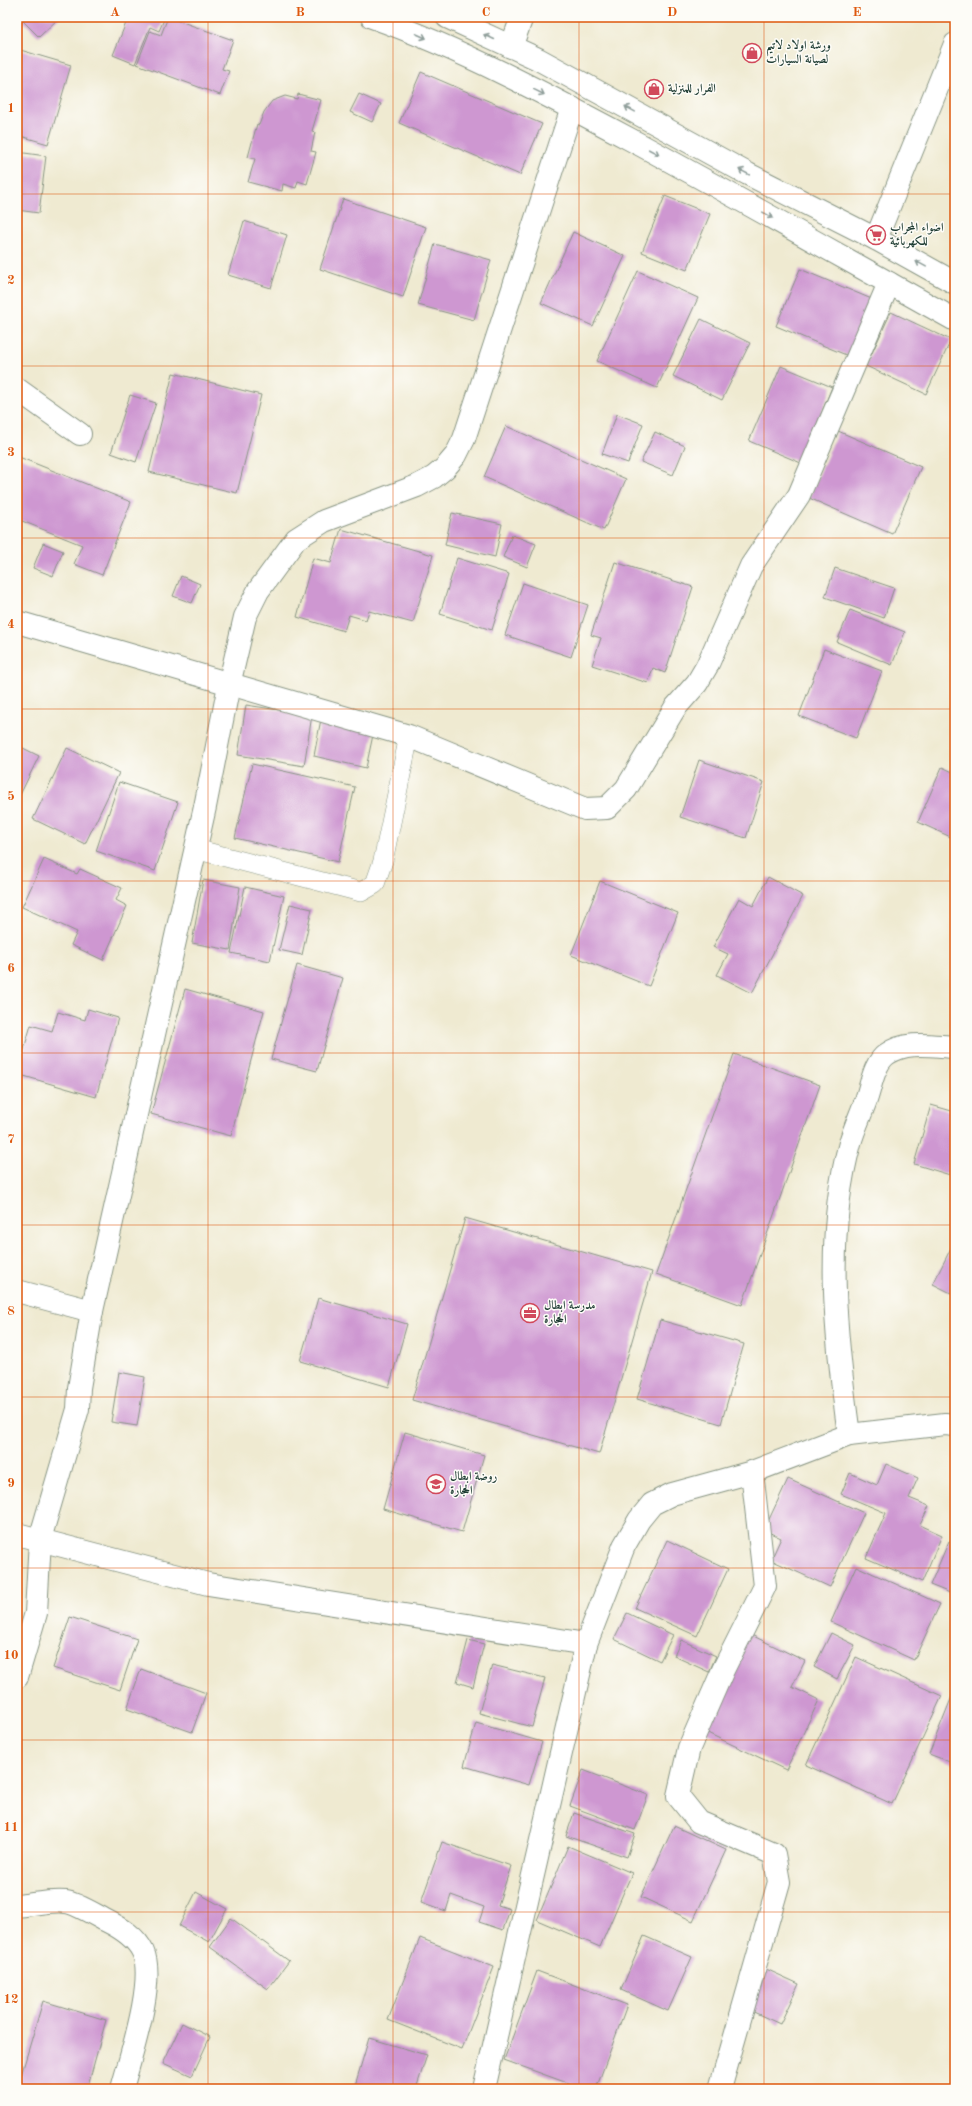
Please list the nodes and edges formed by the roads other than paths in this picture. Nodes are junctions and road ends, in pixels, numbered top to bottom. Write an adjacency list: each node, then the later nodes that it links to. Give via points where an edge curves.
1 (372, 17): 6 (street, one-way to 6, via 418,34)
2 (447, 17): 5 (street, one-way to 2)
3 (522, 17): 5 (street)
4 (955, 44): 7 (street)
5 (511, 47): 7 (street, one-way to 5, via 748,174 538,59)
6 (572, 108): 8 (street, one-way to 8); 14 (street, via 464,438 456,455 445,468 417,486 324,521 296,539 258,591 245,617)
7 (876, 240): 9 (street, one-way to 7)
8 (889, 283): 10 (street); 15 (street, via 799,495 751,566 697,683 675,708 626,789 607,808 584,809)
9 (955, 283)
10 (955, 320)
11 (17, 389): 12 (street)
12 (80, 434)
13 (17, 622): 14 (street)
14 (229, 685): 15 (street); 16 (street)
15 (410, 736): 16 (lane, via 383,861 375,884 361,892)
16 (195, 849): 19 (street)
17 (955, 1047): 21 (street, via 903,1047 886,1055 876,1069 850,1143 836,1220 834,1271 842,1382)
18 (17, 1291): 19 (street)
19 (92, 1311): 24 (street, via 78,1409)
20 (955, 1425): 21 (street)
21 (849, 1435): 22 (street)
22 (752, 1472): 25 (street, via 672,1494 652,1504 624,1546); 30 (street, via 765,1586 723,1670 689,1748 678,1796 699,1822 774,1854 780,1882)
23 (17, 1534): 24 (street)
24 (40, 1539): 25 (street, via 208,1584); 26 (street, via 36,1613)
25 (586, 1644): 29 (street)
26 (17, 1677)
27 (17, 1906): 28 (street, via 66,1902 118,1927 128,1934 142,1951 146,1960 146,1983 139,2024)
28 (122, 2089)
29 (484, 2089)
30 (720, 2089)

